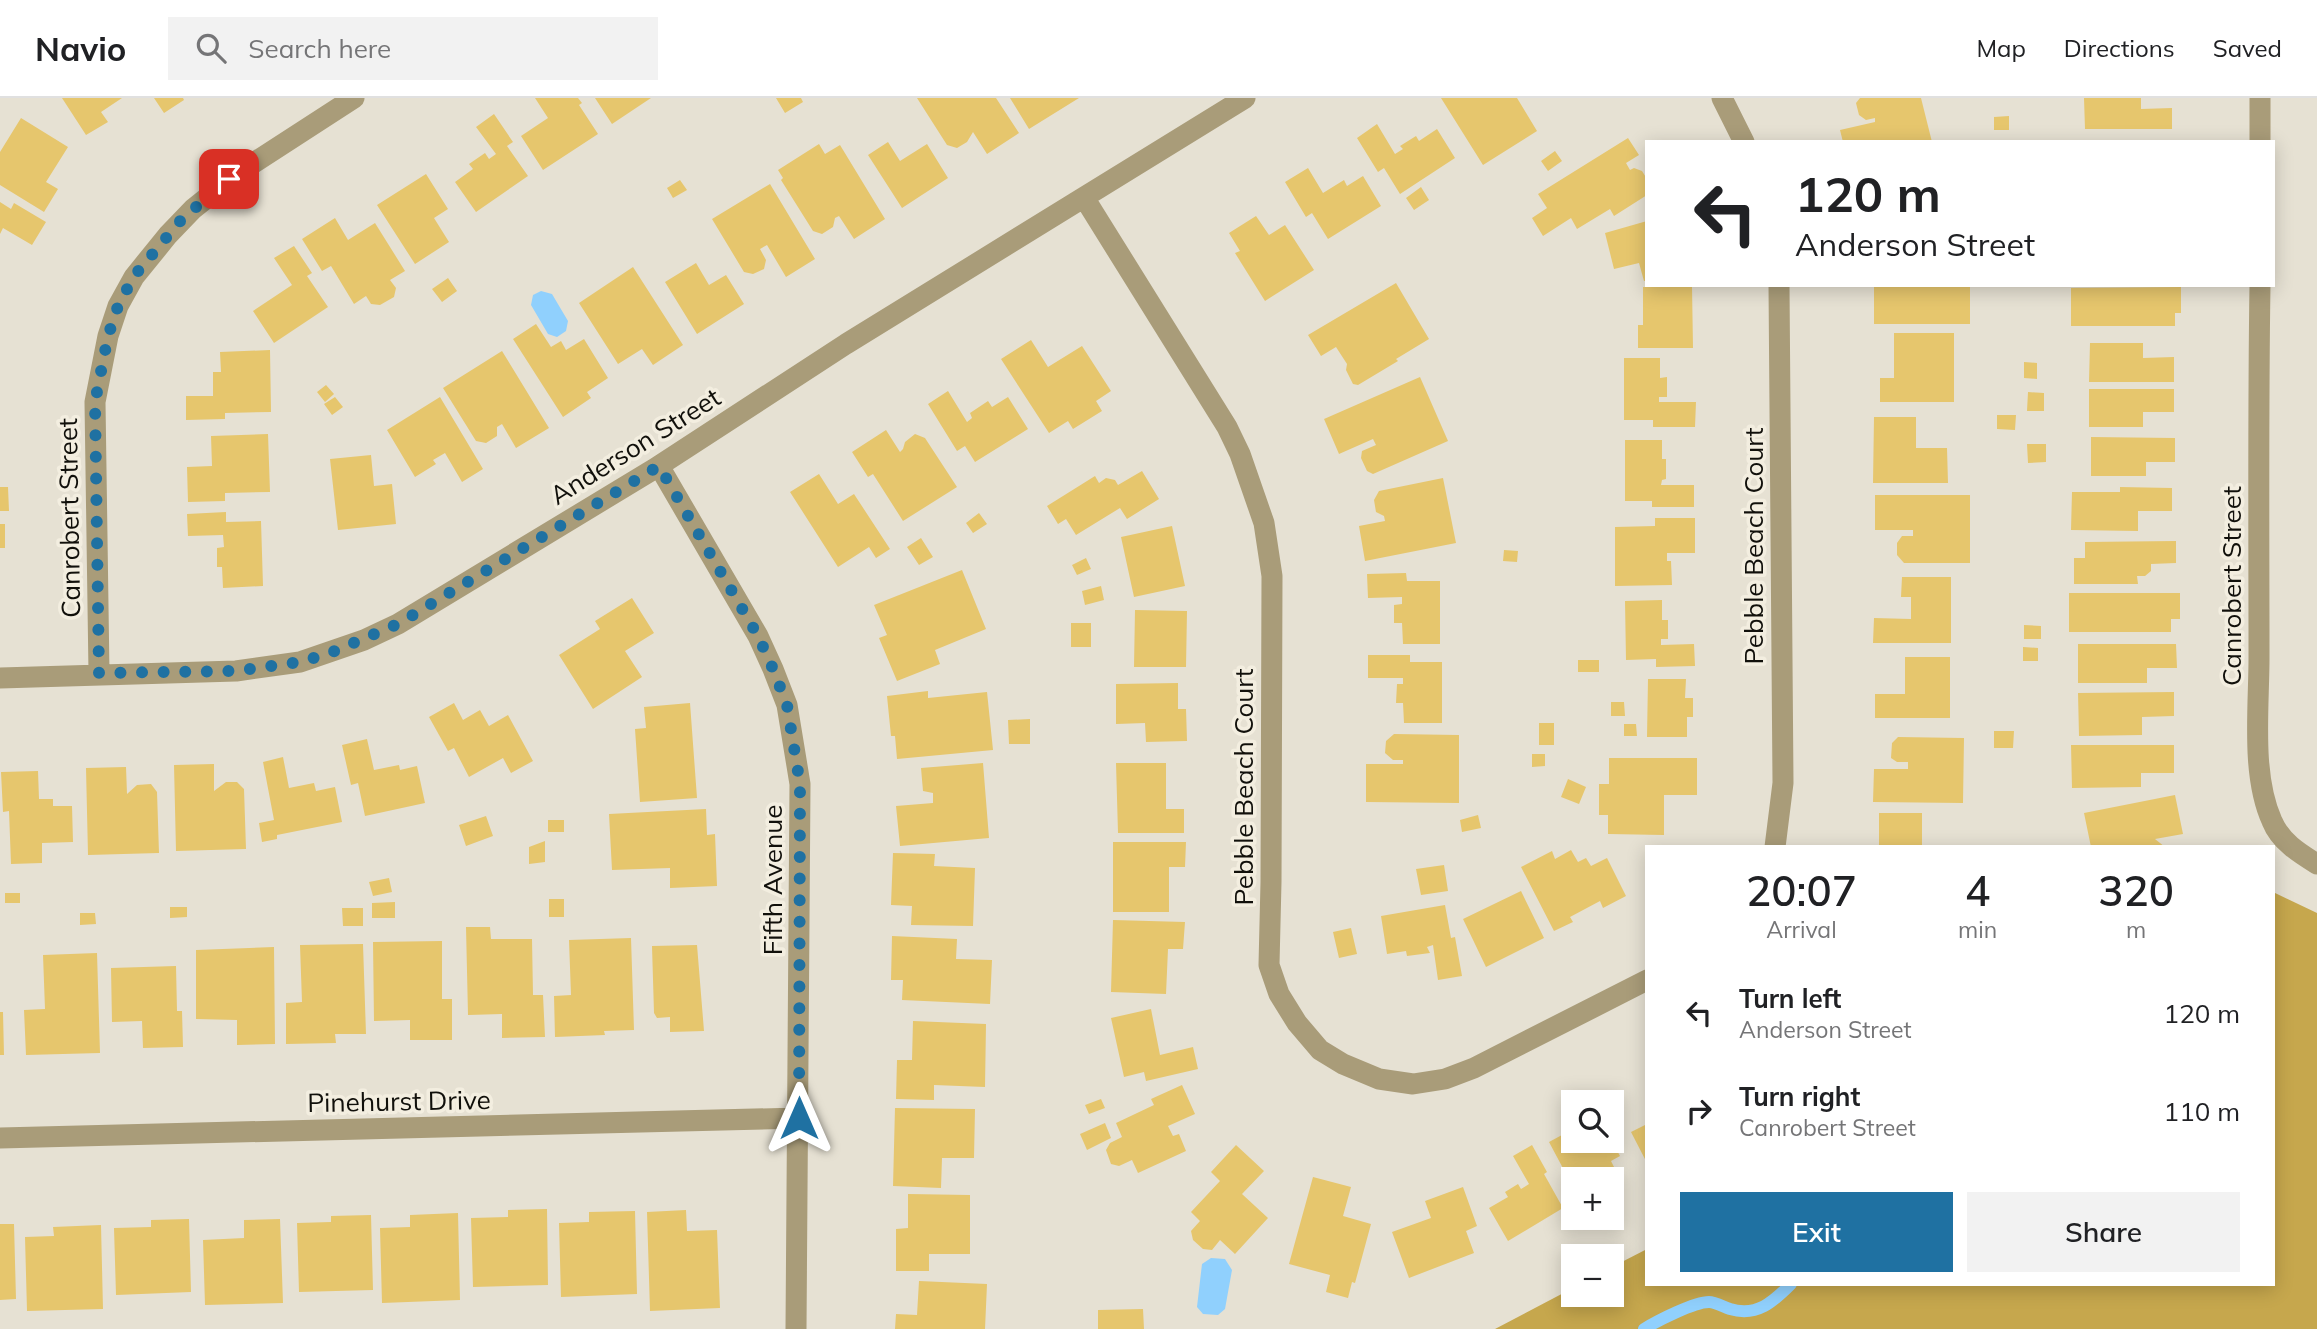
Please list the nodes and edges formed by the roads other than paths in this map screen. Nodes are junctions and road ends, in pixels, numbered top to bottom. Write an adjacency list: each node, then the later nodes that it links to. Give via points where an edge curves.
1 (354, 98): 11 (street, Canrobert Street, via 209,195 157,247 118,306 95,402)
2 (1245, 98): 7 (street, Anderson Street)
3 (1722, 98): 5 (street)
4 (2260, 98): 6 (street)
5 (1743, 140)
6 (2260, 140)
7 (1085, 199): 10 (street, Anderson Street, via 846,344); 15 (street, Pebble Beach Court, via 1227,427 1264,523 1272,576 1269,965 1297,1024 1320,1050 1343,1065 1379,1079 1413,1084 1475,1068)
8 (1779, 287): 13 (street, Pebble Beach Court, via 1783,783)
9 (2260, 287): 14 (street, Canrobert Street, via 2262,789 2279,833)
10 (659, 466): 11 (street, Anderson Street, via 398,624 330,653 236,671); 16 (street, Fifth Avenue, via 758,636 787,705 794,737 800,784)
11 (99, 673): 12 (street, Anderson Street)
12 (0, 678)
13 (1775, 845)
14 (2317, 864)
15 (1645, 981)
16 (799, 1118): 17 (street, Pinehurst Drive); 18 (street, Fifth Avenue)
17 (0, 1138)
18 (796, 1329)

